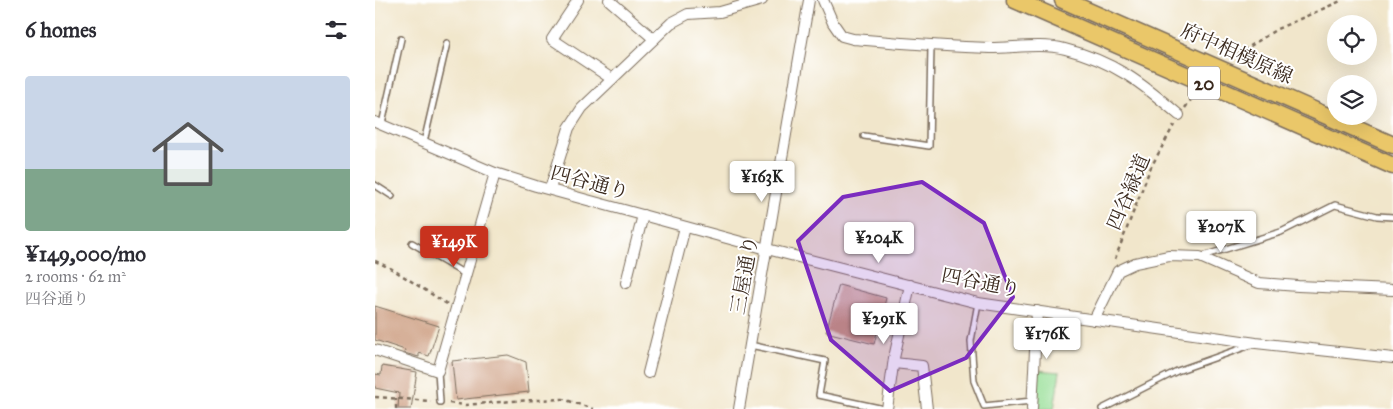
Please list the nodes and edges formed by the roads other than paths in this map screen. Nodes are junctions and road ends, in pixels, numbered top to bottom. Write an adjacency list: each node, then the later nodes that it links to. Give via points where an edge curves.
1 (578, 0): 13 (street, via 553,39)
2 (609, 0): 10 (street)
3 (762, 0): 10 (street, via 719,12 688,14 671,23)
4 (809, 0): 28 (street, 三屋通り)
5 (823, 0): 12 (street, via 841,36 853,40)
6 (1015, 0): 8 (main road, 府中相模原線 / 20)
7 (1072, 2): 8 (street); 18 (main road, 府中相模原線 / 20)
8 (1067, 23): 19 (main road, 府中相模原線 / 20)
9 (401, 39): 15 (lane)
10 (654, 39): 13 (street)
11 (447, 44): 17 (lane)
12 (931, 46): 14 (street, via 1064,49 1122,71); 16 (lane, via 929,146)
13 (612, 80): 22 (street, via 581,108 569,128)
14 (1179, 115)
15 (378, 123): 17 (street, 四谷通り)
16 (863, 136)
17 (423, 143): 20 (street, 四谷通り)
18 (1393, 145)
19 (1393, 166)
20 (495, 173): 22 (street, 四谷通り); 30 (street)
21 (375, 185): 23 (lane)
22 (550, 189): 24 (street, 四谷通り)
23 (392, 196)
24 (643, 215): 26 (street, 四谷通り); 31 (street)
25 (1393, 217): 29 (lane, via 1335,205 1281,232)
26 (685, 227): 28 (street, 四谷通り); 43 (street)
27 (412, 242): 30 (lane)
28 (767, 249): 32 (street, 四谷通り); 38 (street, 三屋通り)
29 (1200, 257): 33 (street, via 1259,283); 36 (street, via 1169,256 1135,263 1118,271)
30 (465, 274): 42 (street)
31 (627, 283)
32 (910, 285): 34 (street, 四谷通り); 41 (street)
33 (1393, 290)
34 (978, 303): 35 (street, 四谷通り); 45 (lane, via 971,340 974,381 984,406)
35 (1037, 310): 36 (street, 四谷通り); 45 (street)
36 (1094, 320): 37 (street, 四谷通り)
37 (1257, 343): 40 (street, 四谷通り); 49 (lane, via 1177,371)
38 (749, 345): 46 (street, 三屋通り); 47 (lane, via 825,361 819,395)
39 (375, 350): 42 (street)
40 (1393, 358)
41 (894, 363): 47 (street); 48 (street, via 922,366)
42 (438, 371): 44 (lane)
43 (648, 373)
44 (440, 402)
45 (1032, 405)
46 (739, 409)
47 (886, 409)
48 (927, 409)
49 (1102, 409)

